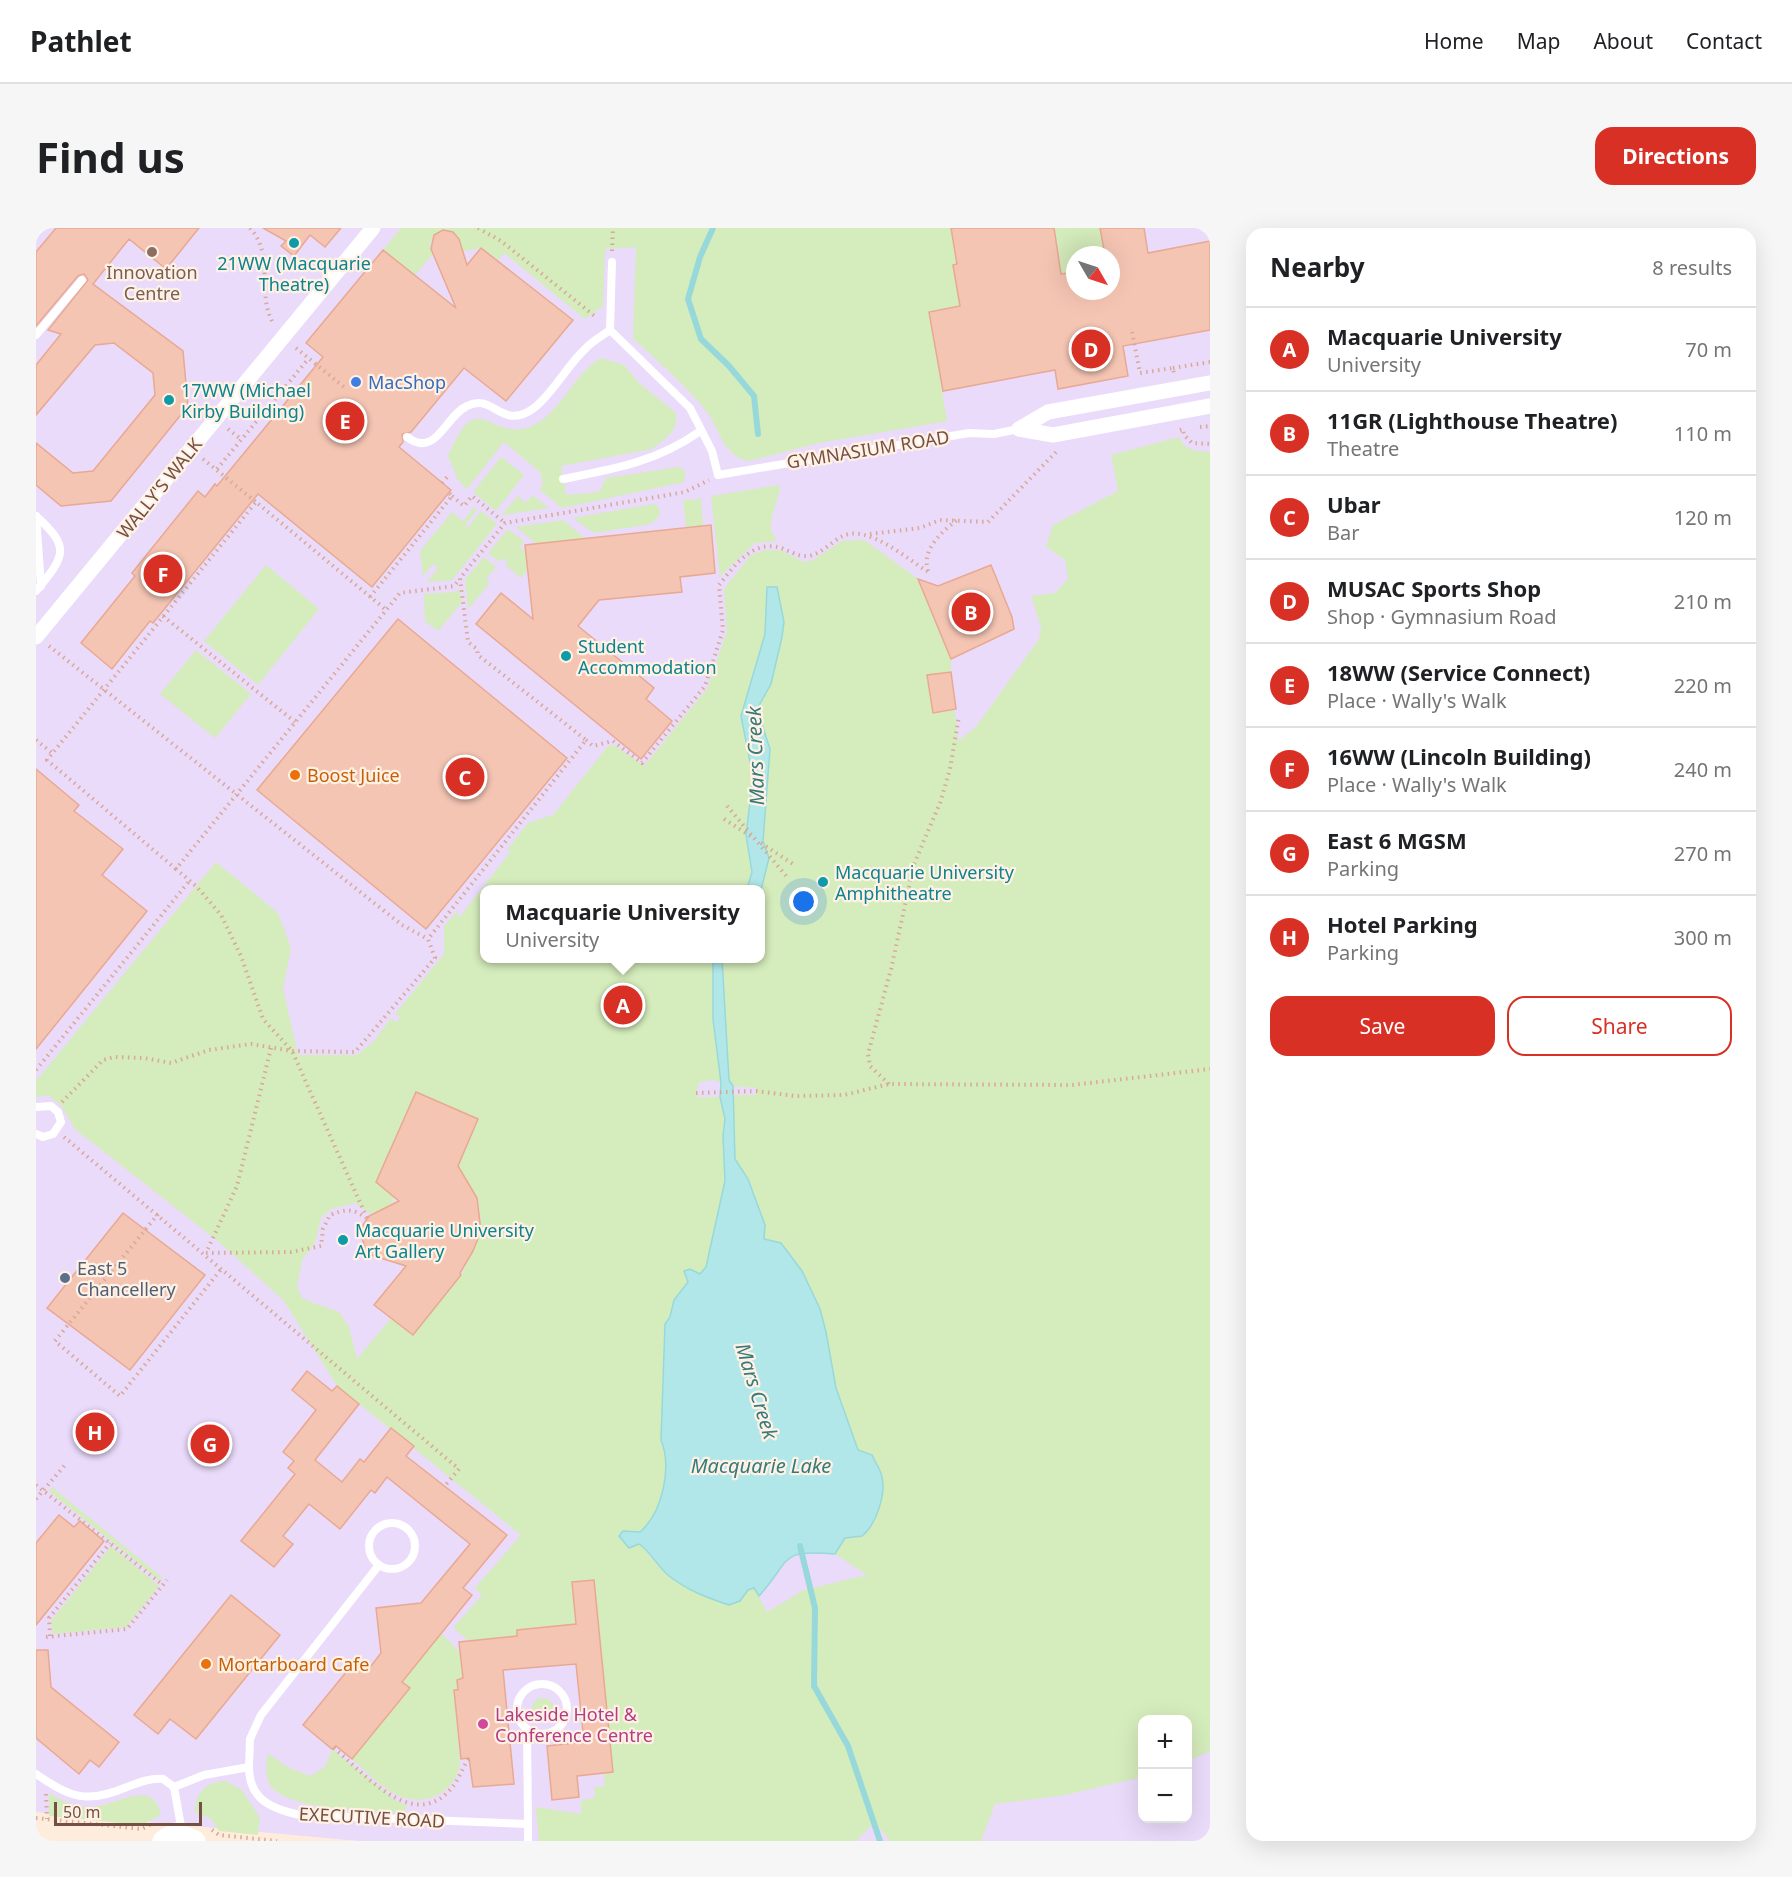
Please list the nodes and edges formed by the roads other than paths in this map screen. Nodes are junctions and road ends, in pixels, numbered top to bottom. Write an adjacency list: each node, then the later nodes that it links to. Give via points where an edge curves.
1 (373, 228): 13 (street, WALLY'S WALK)
2 (612, 262): 4 (lane)
3 (82, 280): 5 (lane)
4 (610, 330): 9 (lane, via 690,408); 10 (lane, via 585,348 534,408 513,416 503,415 481,402 470,404 451,417 437,439 425,443)
5 (36, 335)
6 (1210, 383): 8 (street, GYMNASIUM ROAD, via 1048,412)
7 (1210, 406): 8 (street, GYMNASIUM ROAD, via 1053,435)
8 (1019, 429): 9 (lane, GYMNASIUM ROAD, via 940,437 718,475 712,451)
9 (699, 432): 11 (lane, via 654,458)
10 (407, 437)
11 (563, 479)
12 (38, 589): 12 (lane, via 41,569 36,516 54,532 61,547 57,566)
13 (36, 638)
14 (36, 1107): 15 (lane, via 46,1104 55,1108 60,1117 57,1131 48,1136)
15 (36, 1134)
16 (380, 1565): 16 (lane, via 370,1553 371,1536 381,1525 404,1525 416,1545 410,1561 396,1569); 18 (lane, EXECUTIVE ROAD, via 261,1714 250,1739)
17 (526, 1729): 17 (lane, via 517,1715 519,1697 532,1685 557,1687 566,1700 567,1716 563,1723 542,1734); 21 (lane)
18 (249, 1767): 20 (lane, via 204,1775); 21 (lane, EXECUTIVE ROAD, via 253,1791 262,1800 269,1806 300,1815)
19 (36, 1774): 20 (lane, via 80,1797 104,1796 148,1779 164,1779)
20 (174, 1788): 22 (lane)
21 (528, 1824): 24 (lane)
22 (195, 1833): 23 (street, via 175,1833)
23 (163, 1841)
24 (528, 1841)

